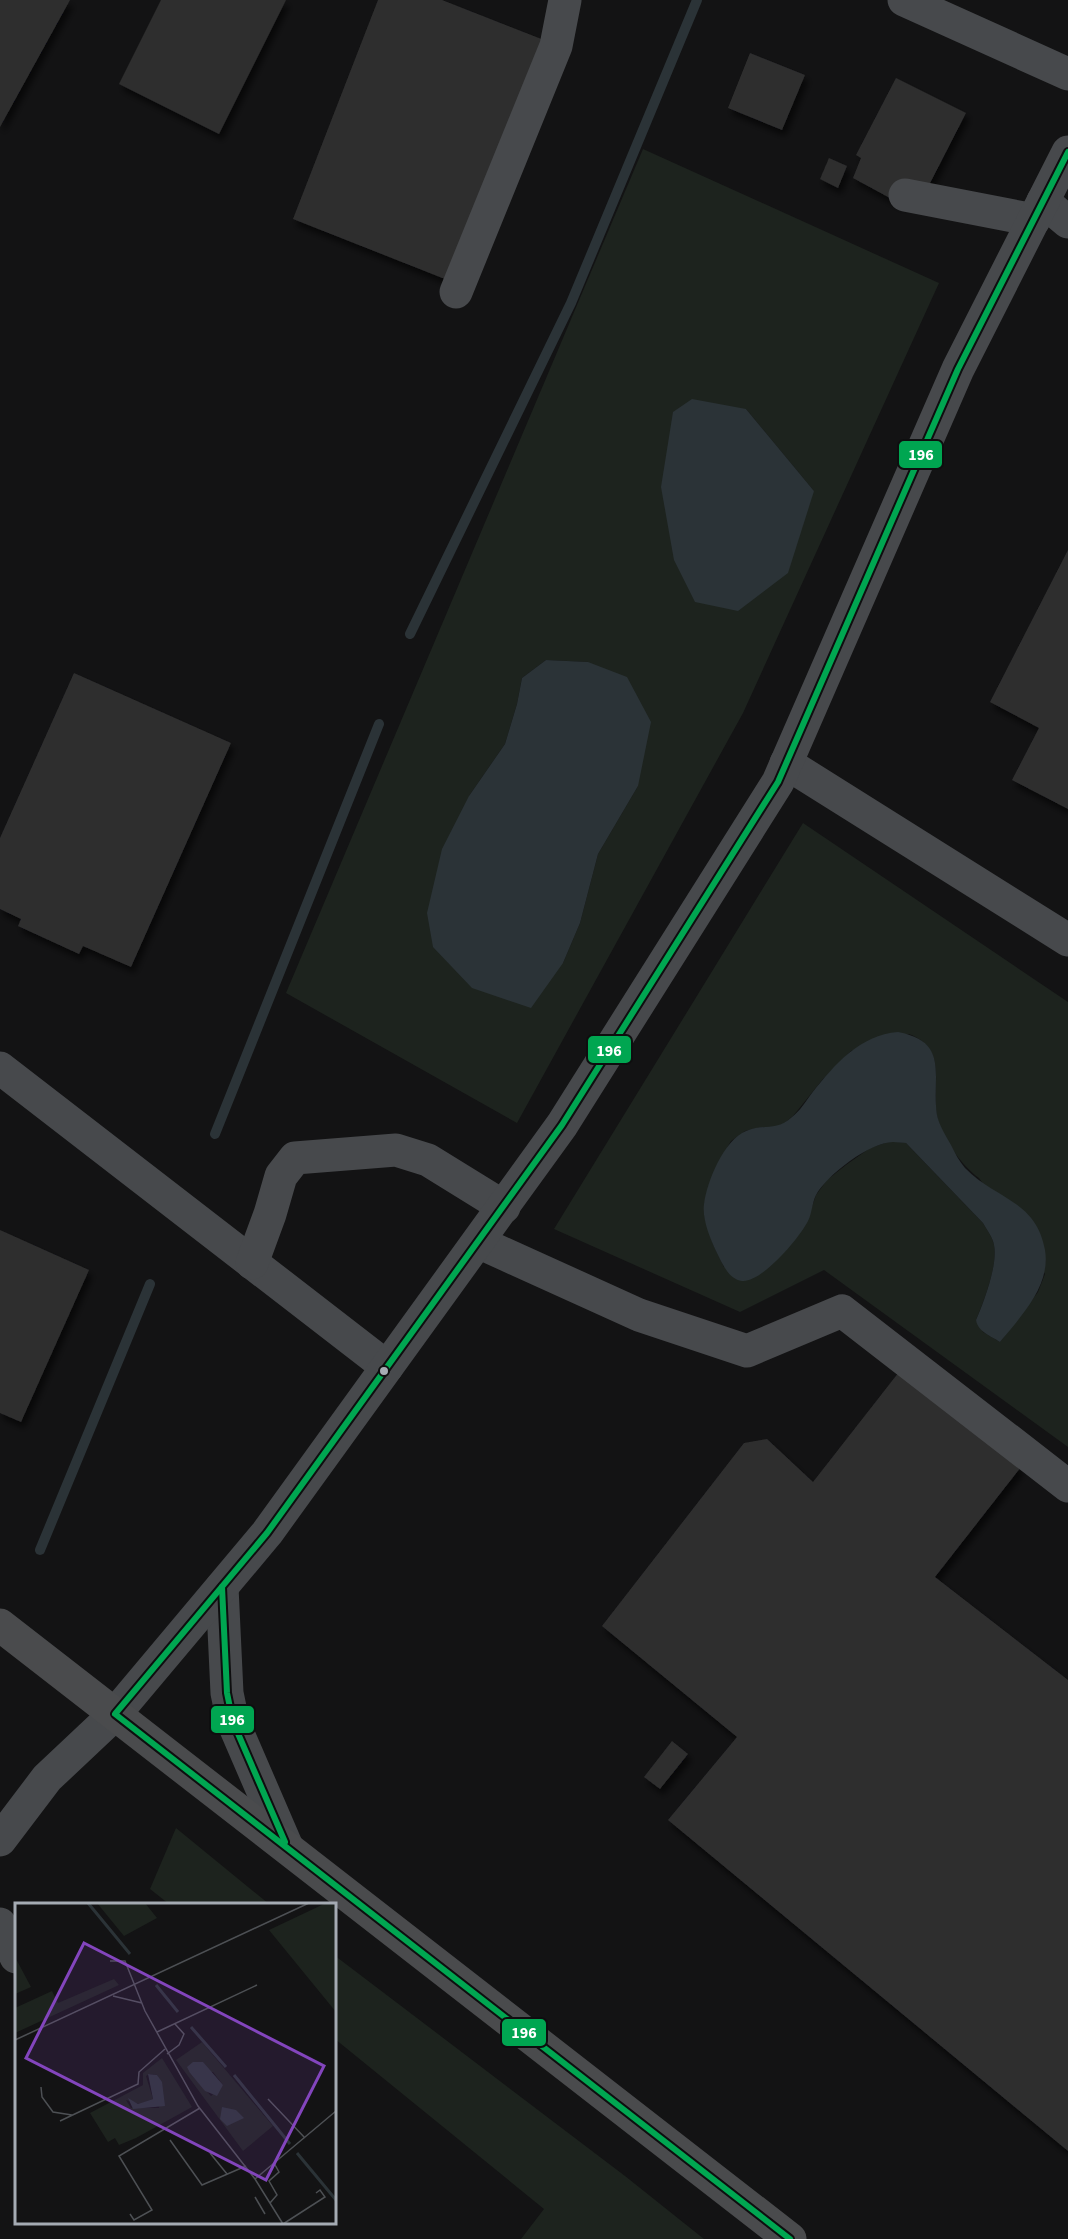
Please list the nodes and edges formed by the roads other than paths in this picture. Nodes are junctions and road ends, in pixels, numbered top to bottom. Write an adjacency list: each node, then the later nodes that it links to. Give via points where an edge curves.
1 (565, 0): 8 (street, via 556,46)
2 (910, 1): 3 (street)
3 (1068, 74)
4 (1068, 152): 6 (street)
5 (905, 195): 6 (street)
6 (1039, 210): 7 (street); 9 (street, via 958,369)
7 (1068, 222)
8 (456, 292)
9 (786, 763): 10 (street); 12 (street, via 778,782 562,1125)
10 (1068, 940)
11 (0, 1068): 14 (street)
12 (504, 1206): 13 (street); 14 (street, via 428,1160 396,1150 295,1158 280,1176)
13 (478, 1242): 15 (street); 16 (street, via 639,1315 747,1351 842,1311)
14 (252, 1263): 15 (street)
15 (387, 1368): 17 (street, via 267,1533)
16 (1068, 1486)
17 (222, 1587): 19 (street); 21 (street, via 227,1693 233,1722)
18 (0, 1625): 19 (main road)
19 (115, 1714): 20 (street, via 47,1778); 21 (main road)
20 (0, 1840)
21 (287, 1847): 24 (main road)
22 (0, 1924): 23 (street)
23 (15, 1955)
24 (790, 2239)

